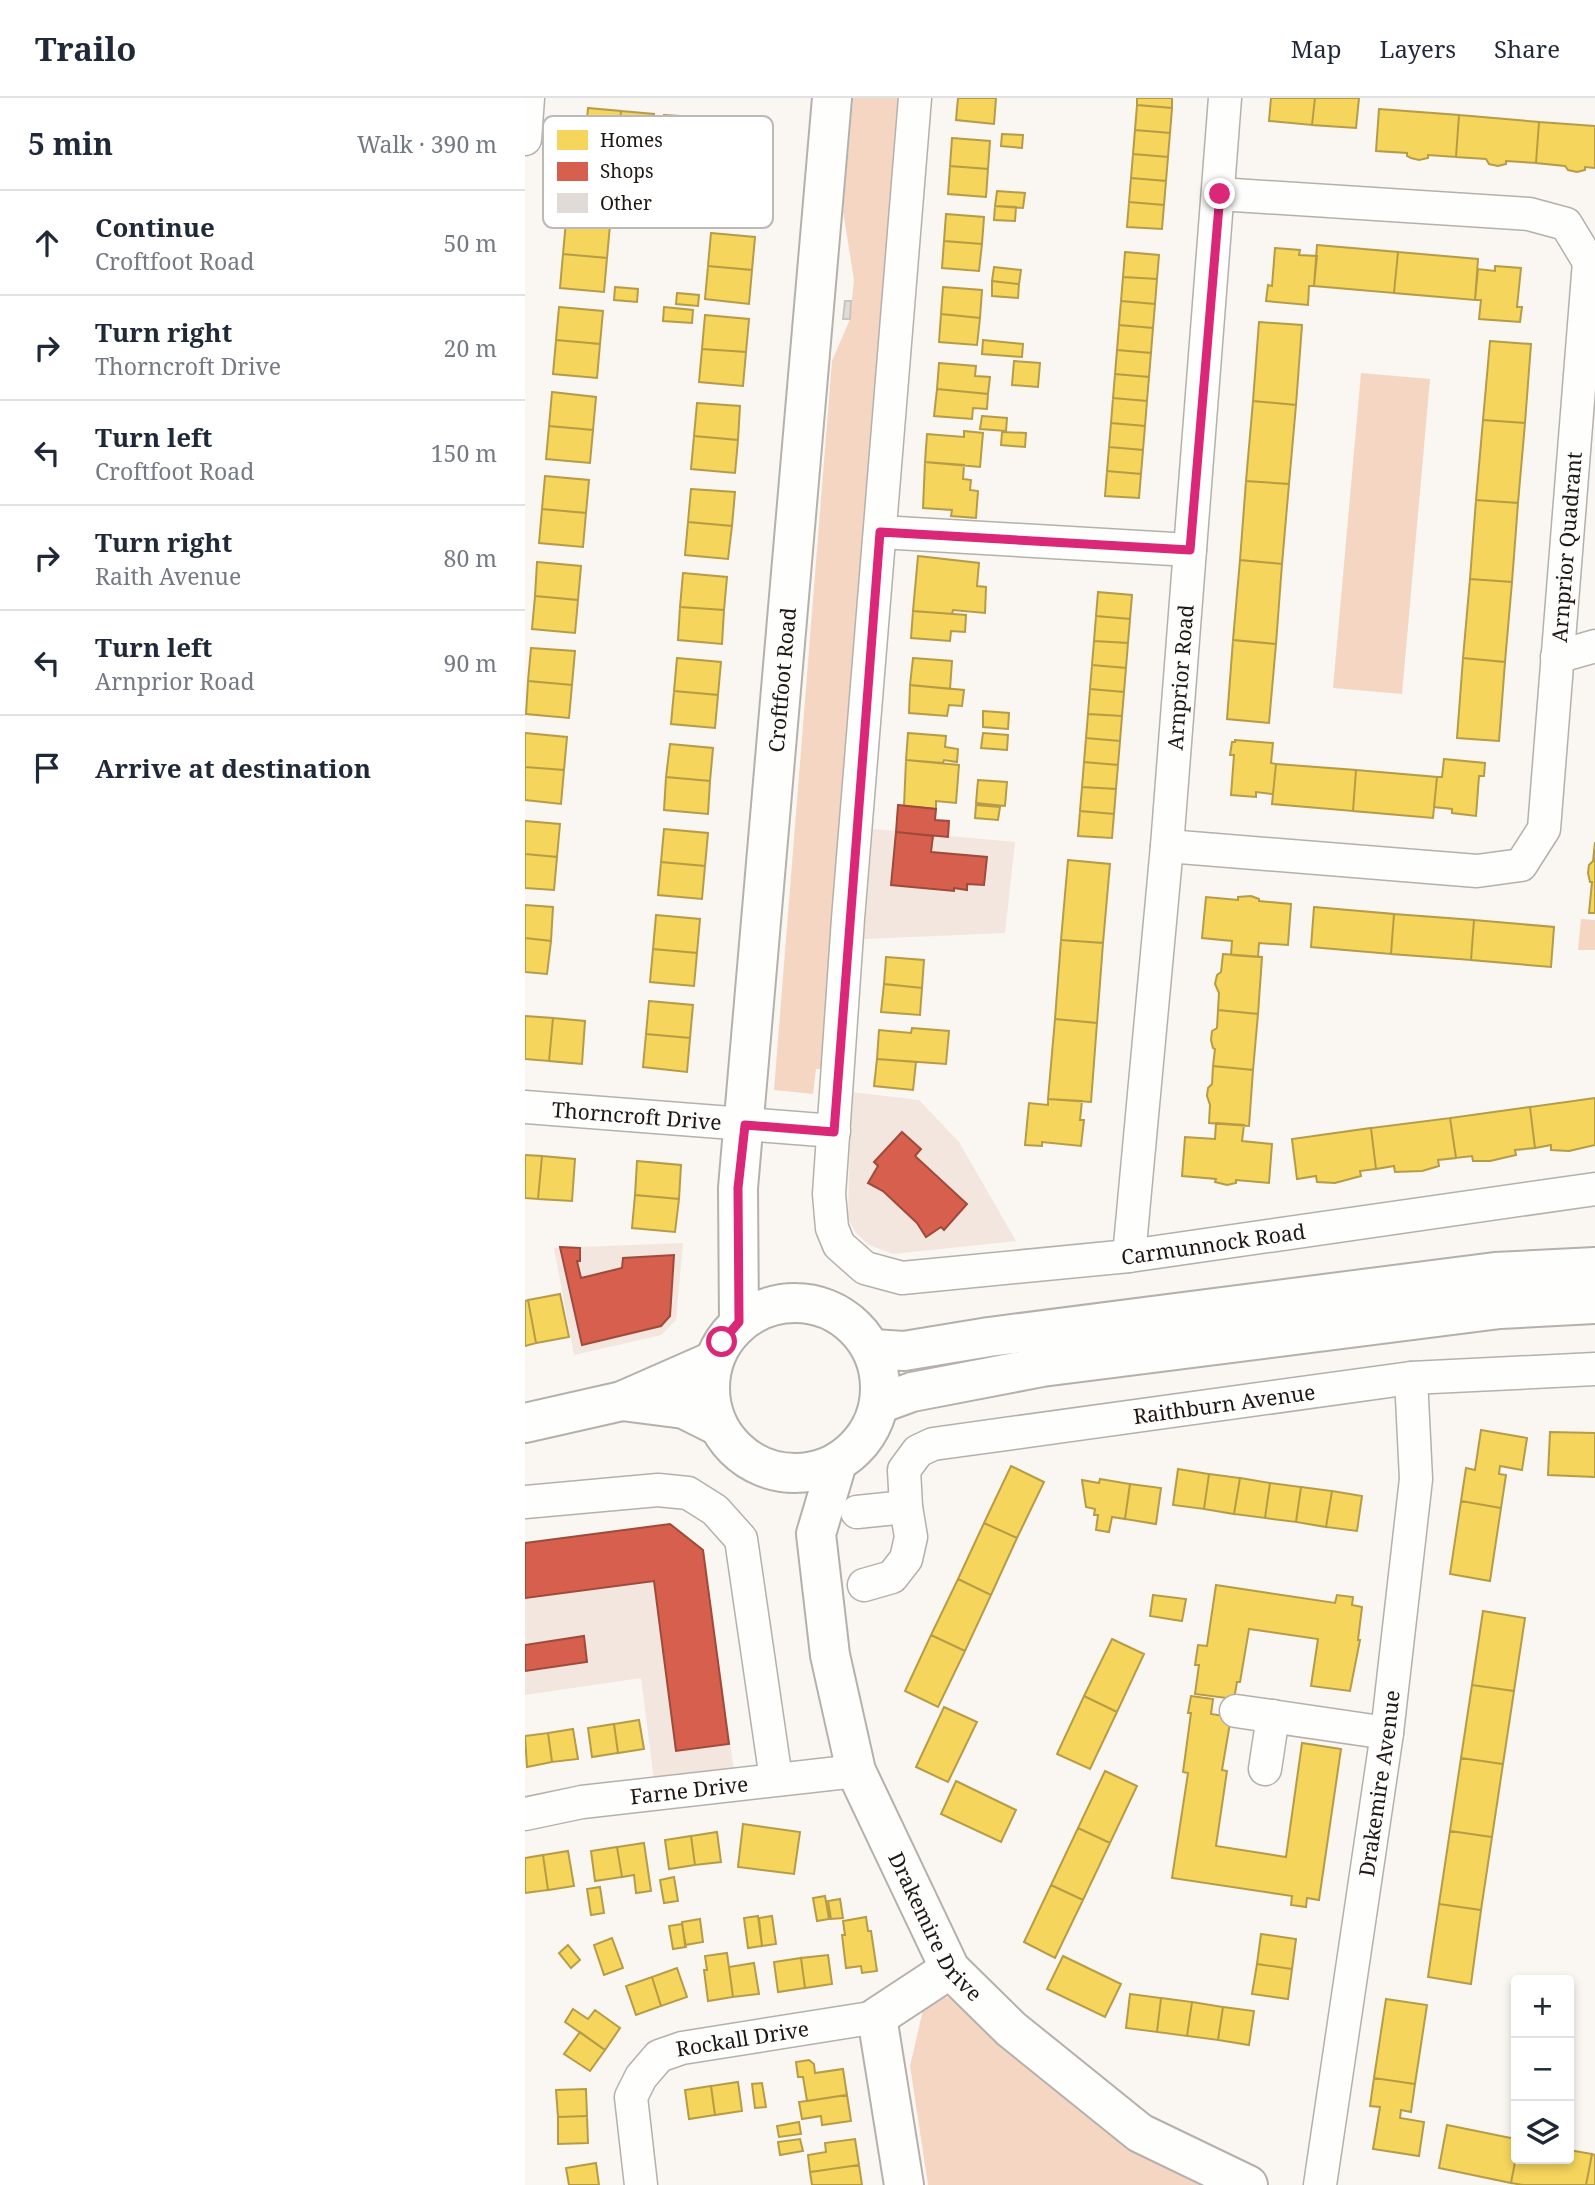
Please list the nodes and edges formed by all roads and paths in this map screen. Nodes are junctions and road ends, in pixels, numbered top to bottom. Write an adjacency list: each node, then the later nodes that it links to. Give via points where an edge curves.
1 (528, 98): 5 (street)
2 (832, 98): 14 (street, Croftfoot Road)
3 (915, 98): 8 (street)
4 (1225, 98): 6 (street, Arnprior Road)
5 (525, 139)
6 (1220, 194): 7 (street, Arnprior Quadrant, via 1528,214 1566,224 1589,262); 9 (street, Arnprior Road)
7 (1585, 441): 11 (street, Arnprior Quadrant)
8 (880, 532): 9 (street); 15 (street)
9 (1190, 550): 12 (street, Arnprior Road)
10 (1595, 646): 11 (street)
11 (1557, 657): 12 (street, Arnprior Quadrant, via 1543,829 1521,865 1476,871)
12 (1167, 846): 17 (street, Arnprior Road)
13 (525, 1107): 14 (street, Thorncroft Drive)
14 (745, 1125): 15 (street, Thorncroft Drive); 18 (street, Croftfoot Road, via 738,1188)
15 (834, 1132): 17 (street, Carmunnock Road, via 829,1194 832,1228 839,1245 865,1268 902,1278)
16 (1595, 1189): 17 (street, Carmunnock Road)
17 (1129, 1256)
18 (740, 1261): 20 (street); 22 (street, Croftfoot Road)
19 (1595, 1267): 23 (street, via 1495,1272 904,1352)
20 (783, 1303): 22 (street, via 761,1307); 23 (street, via 814,1307 853,1324)
21 (1595, 1304): 28 (street, via 1500,1309 1042,1367 912,1392)
22 (739, 1322): 24 (street)
23 (873, 1349): 28 (street, via 881,1376)
24 (713, 1361): 27 (street); 30 (street, via 711,1403)
25 (1595, 1369): 26 (street, Raithburn Avenue)
26 (1411, 1378): 34 (street, Raithburn Avenue, via 933,1444 918,1451 904,1470); 40 (street, Drakemire Avenue, via 1416,1479)
27 (622, 1401): 29 (street); 30 (street, via 684,1409)
28 (879, 1404): 31 (street, via 864,1439)
29 (525, 1423)
30 (718, 1426): 32 (street, via 744,1457)
31 (837, 1463): 32 (street, via 804,1474); 36 (street, Drakemire Drive)
32 (773, 1471): 36 (street, Drakemire Drive)
33 (525, 1502): 43 (street, via 658,1490 688,1493 715,1510 741,1539)
34 (905, 1507): 35 (street); 37 (street, Raithburn Avenue, via 911,1537 906,1559 892,1577)
35 (857, 1512)
36 (816, 1534): 42 (street, Drakemire Drive, via 830,1656)
37 (864, 1585)
38 (1236, 1711): 39 (street)
39 (1273, 1716): 40 (street); 41 (street)
40 (1387, 1733): 50 (street, Drakemire Avenue)
41 (1265, 1769)
42 (856, 1771): 43 (street, Farne Drive); 45 (street, Drakemire Drive)
43 (776, 1779): 44 (street, Farne Drive, via 582,1802)
44 (525, 1814)
45 (950, 1969): 46 (street, Rockall Drive); 49 (street, Drakemire Drive, via 1011,2029 1140,2133)
46 (877, 2017): 47 (street, Rockall Drive, via 682,2048 659,2056 631,2097); 48 (street)
47 (641, 2185)
48 (904, 2185)
49 (1248, 2185)
50 (1320, 2185)

